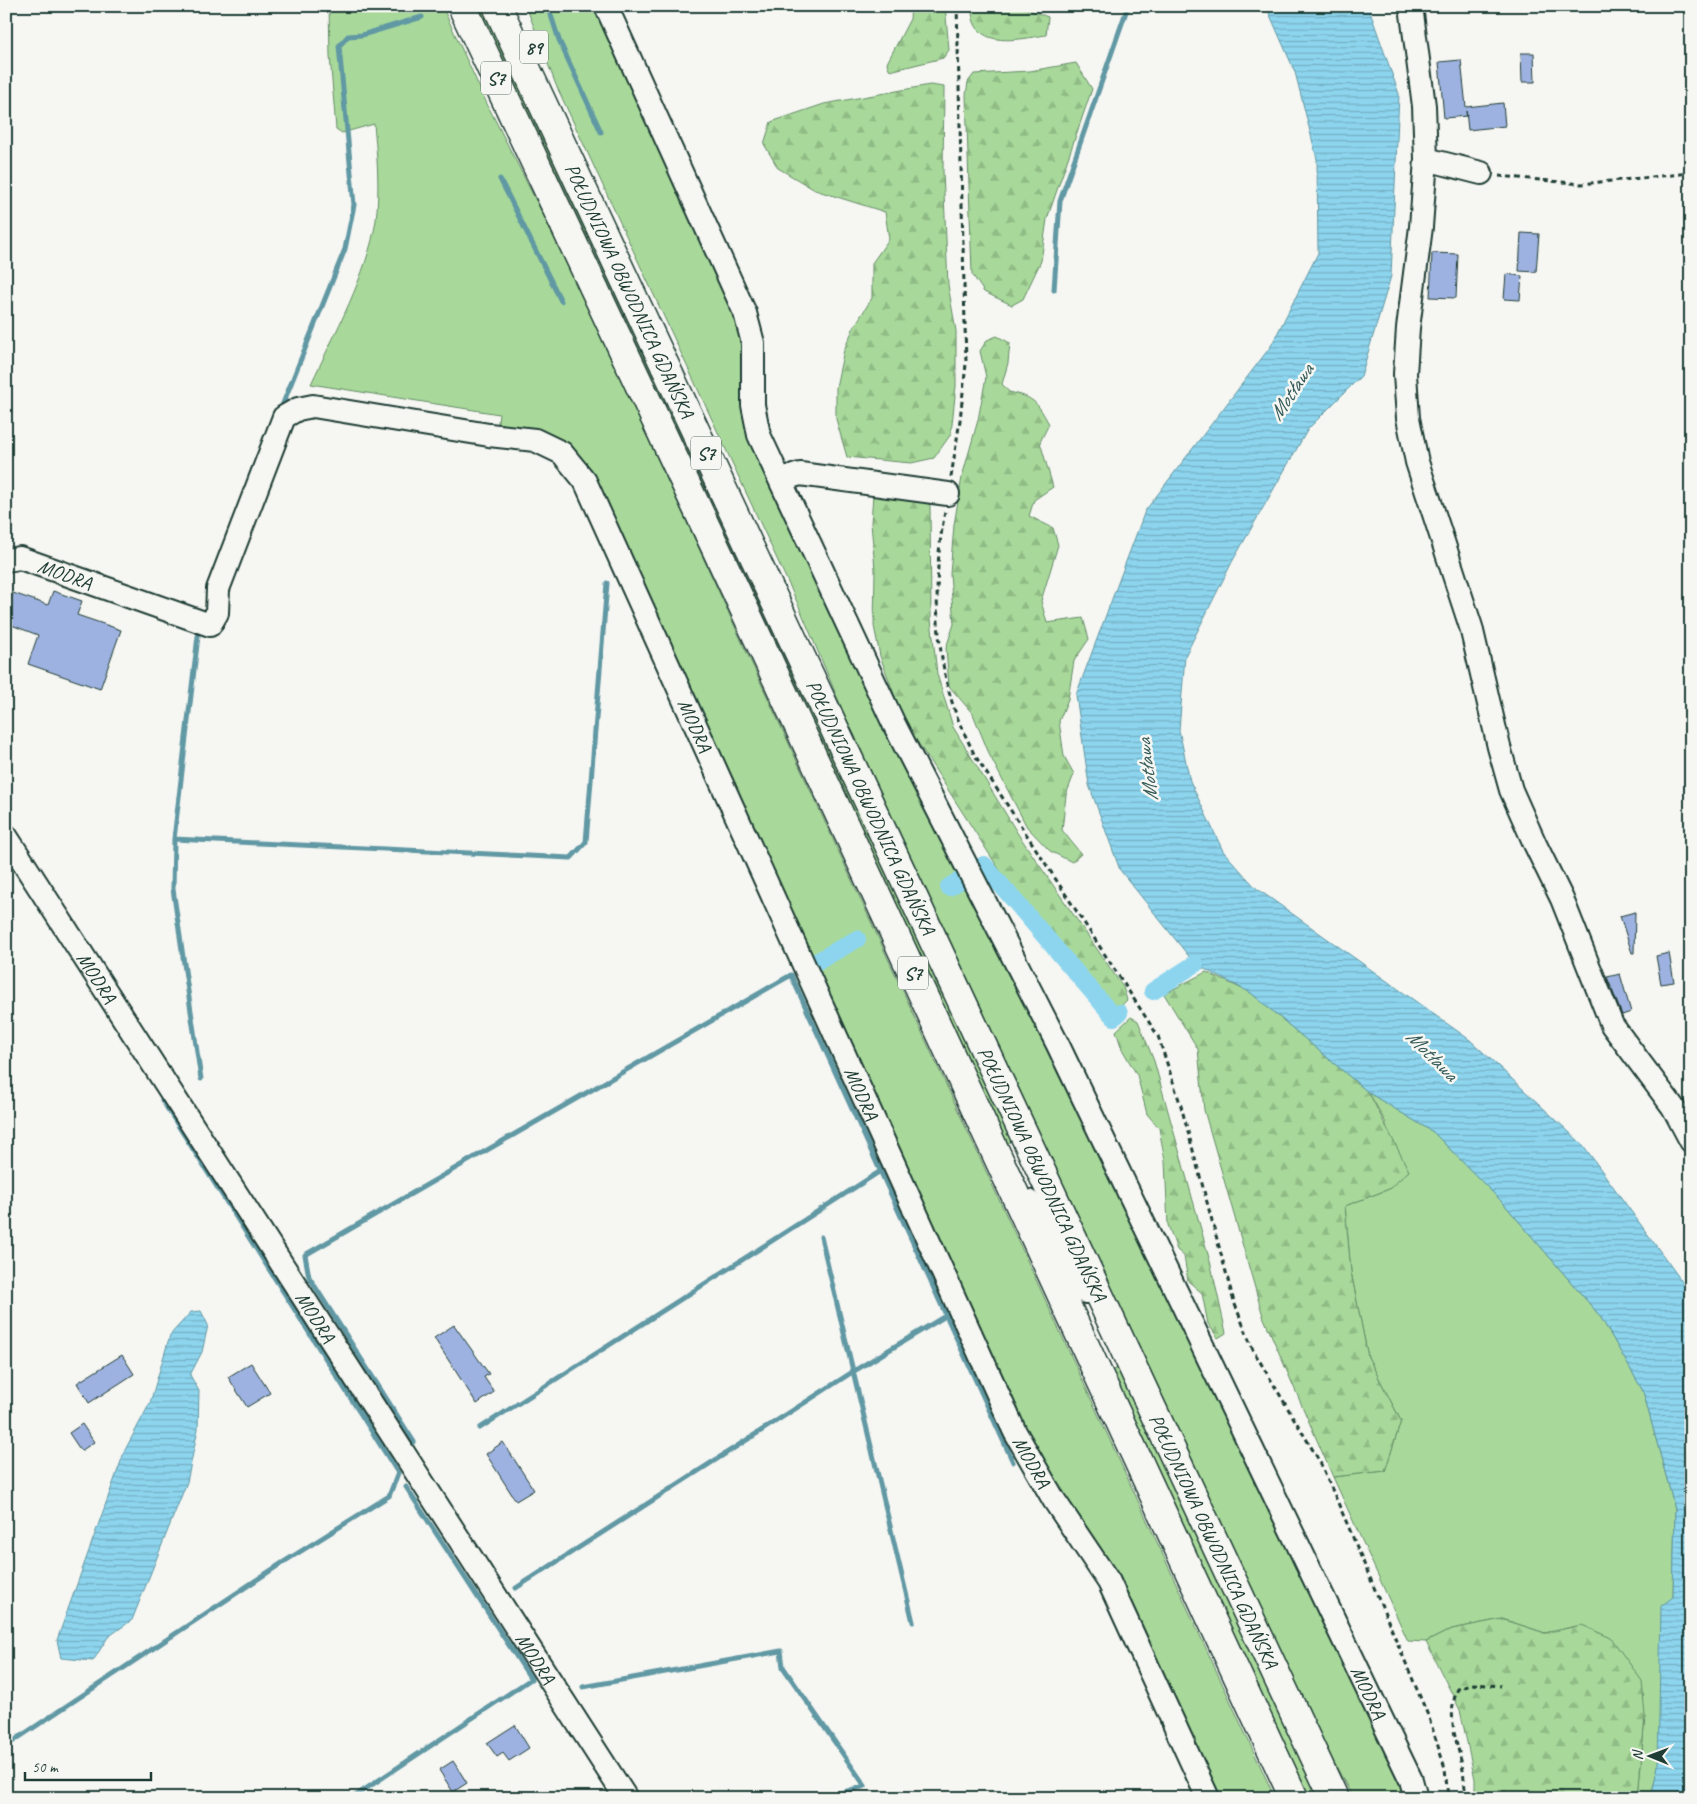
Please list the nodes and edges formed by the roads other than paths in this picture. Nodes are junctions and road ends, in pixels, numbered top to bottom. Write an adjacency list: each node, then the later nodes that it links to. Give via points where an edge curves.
1 (462, 6): 15 (highway, POŁUDNIOWA OBWODNICA GDAŃSKA / S7)
2 (497, 6): 6 (highway, POŁUDNIOWA OBWODNICA GDAŃSKA / S7)
3 (518, 6): 6 (highway, 89, via 550,88)
4 (606, 6): 9 (street, MODRA, via 745,313 753,343 753,405 758,427)
5 (1411, 6): 7 (street, via 1424,106)
6 (560, 142): 13 (highway, POŁUDNIOWA OBWODNICA GDAŃSKA / S7)
7 (1426, 159): 8 (street); 14 (street, via 1405,374 1408,418 1417,462 1471,627 1511,790 1562,899 1612,1025 1673,1107)
8 (1481, 173)
9 (781, 480): 10 (street, via 800,474); 23 (street, MODRA, via 894,724 1062,1052 1407,1771)
10 (948, 494)
11 (6, 560): 20 (street, MODRA, via 20,558 210,625 217,613 218,589 284,417 298,409 313,406 535,440 562,453 585,481 1015,1432 1054,1500 1109,1582)
12 (6, 836): 19 (street, MODRA)
13 (1024, 1136): 16 (street); 17 (highway, POŁUDNIOWA OBWODNICA GDAŃSKA / S7)
14 (1691, 1141)
15 (994, 1149): 16 (street); 18 (highway, POŁUDNIOWA OBWODNICA GDAŃSKA / S7)
16 (1062, 1253): 17 (street); 18 (street)
17 (1130, 1363): 22 (highway, POŁUDNIOWA OBWODNICA GDAŃSKA / S7)
18 (1099, 1376): 21 (highway, POŁUDNIOWA OBWODNICA GDAŃSKA / S7)
19 (626, 1798)
20 (1208, 1798)
21 (1294, 1798)
22 (1334, 1798)
23 (1416, 1798)

